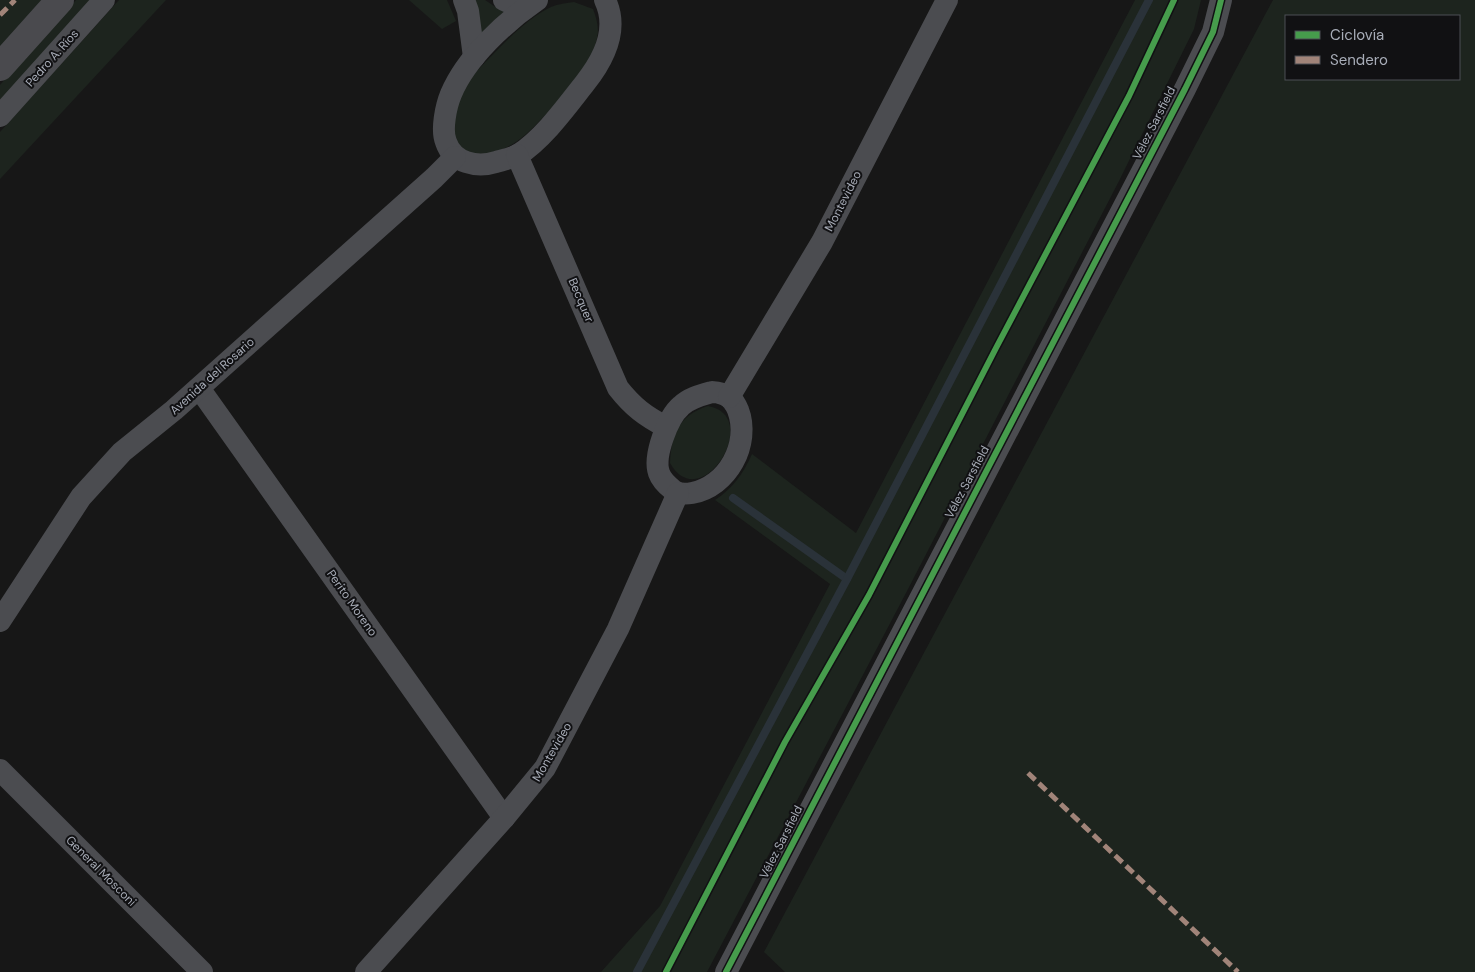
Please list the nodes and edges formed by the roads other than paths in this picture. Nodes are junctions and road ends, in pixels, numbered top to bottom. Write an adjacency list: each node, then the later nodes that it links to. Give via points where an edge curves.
1 (60, 0): 9 (main road)
2 (104, 0): 10 (street, Pedro A. Ríos)
3 (464, 0): 8 (street)
4 (605, 0): 11 (street, via 612,28 592,73 542,134)
5 (947, 0): 14 (street, Montevideo, via 822,242)
6 (1221, 0): 22 (street, Vélez Sarsfield, via 1213,32 1185,89)
7 (522, 3): 8 (street)
8 (474, 57): 12 (street, via 451,94 445,117 445,142)
9 (0, 67)
10 (0, 116)
11 (517, 156): 12 (street, via 489,164 468,163); 15 (street, Becquer, via 618,388 647,417)
12 (455, 157): 13 (street, Avenida del Rosario)
13 (199, 388): 17 (street, Avenida del Rosario, via 122,452 82,497); 19 (street, Perito Moreno)
14 (728, 397): 15 (street, via 712,392 694,397 681,405); 16 (street, via 734,402 742,429 740,445 731,466 719,480 702,491)
15 (666, 427): 16 (street, via 660,446 658,472)
16 (678, 493): 19 (street, Montevideo, via 618,629 545,768)
17 (0, 621)
18 (0, 770): 20 (street, General Mosconi)
19 (504, 818): 21 (street, Montevideo)
20 (202, 972)
21 (366, 972)
22 (726, 972)

